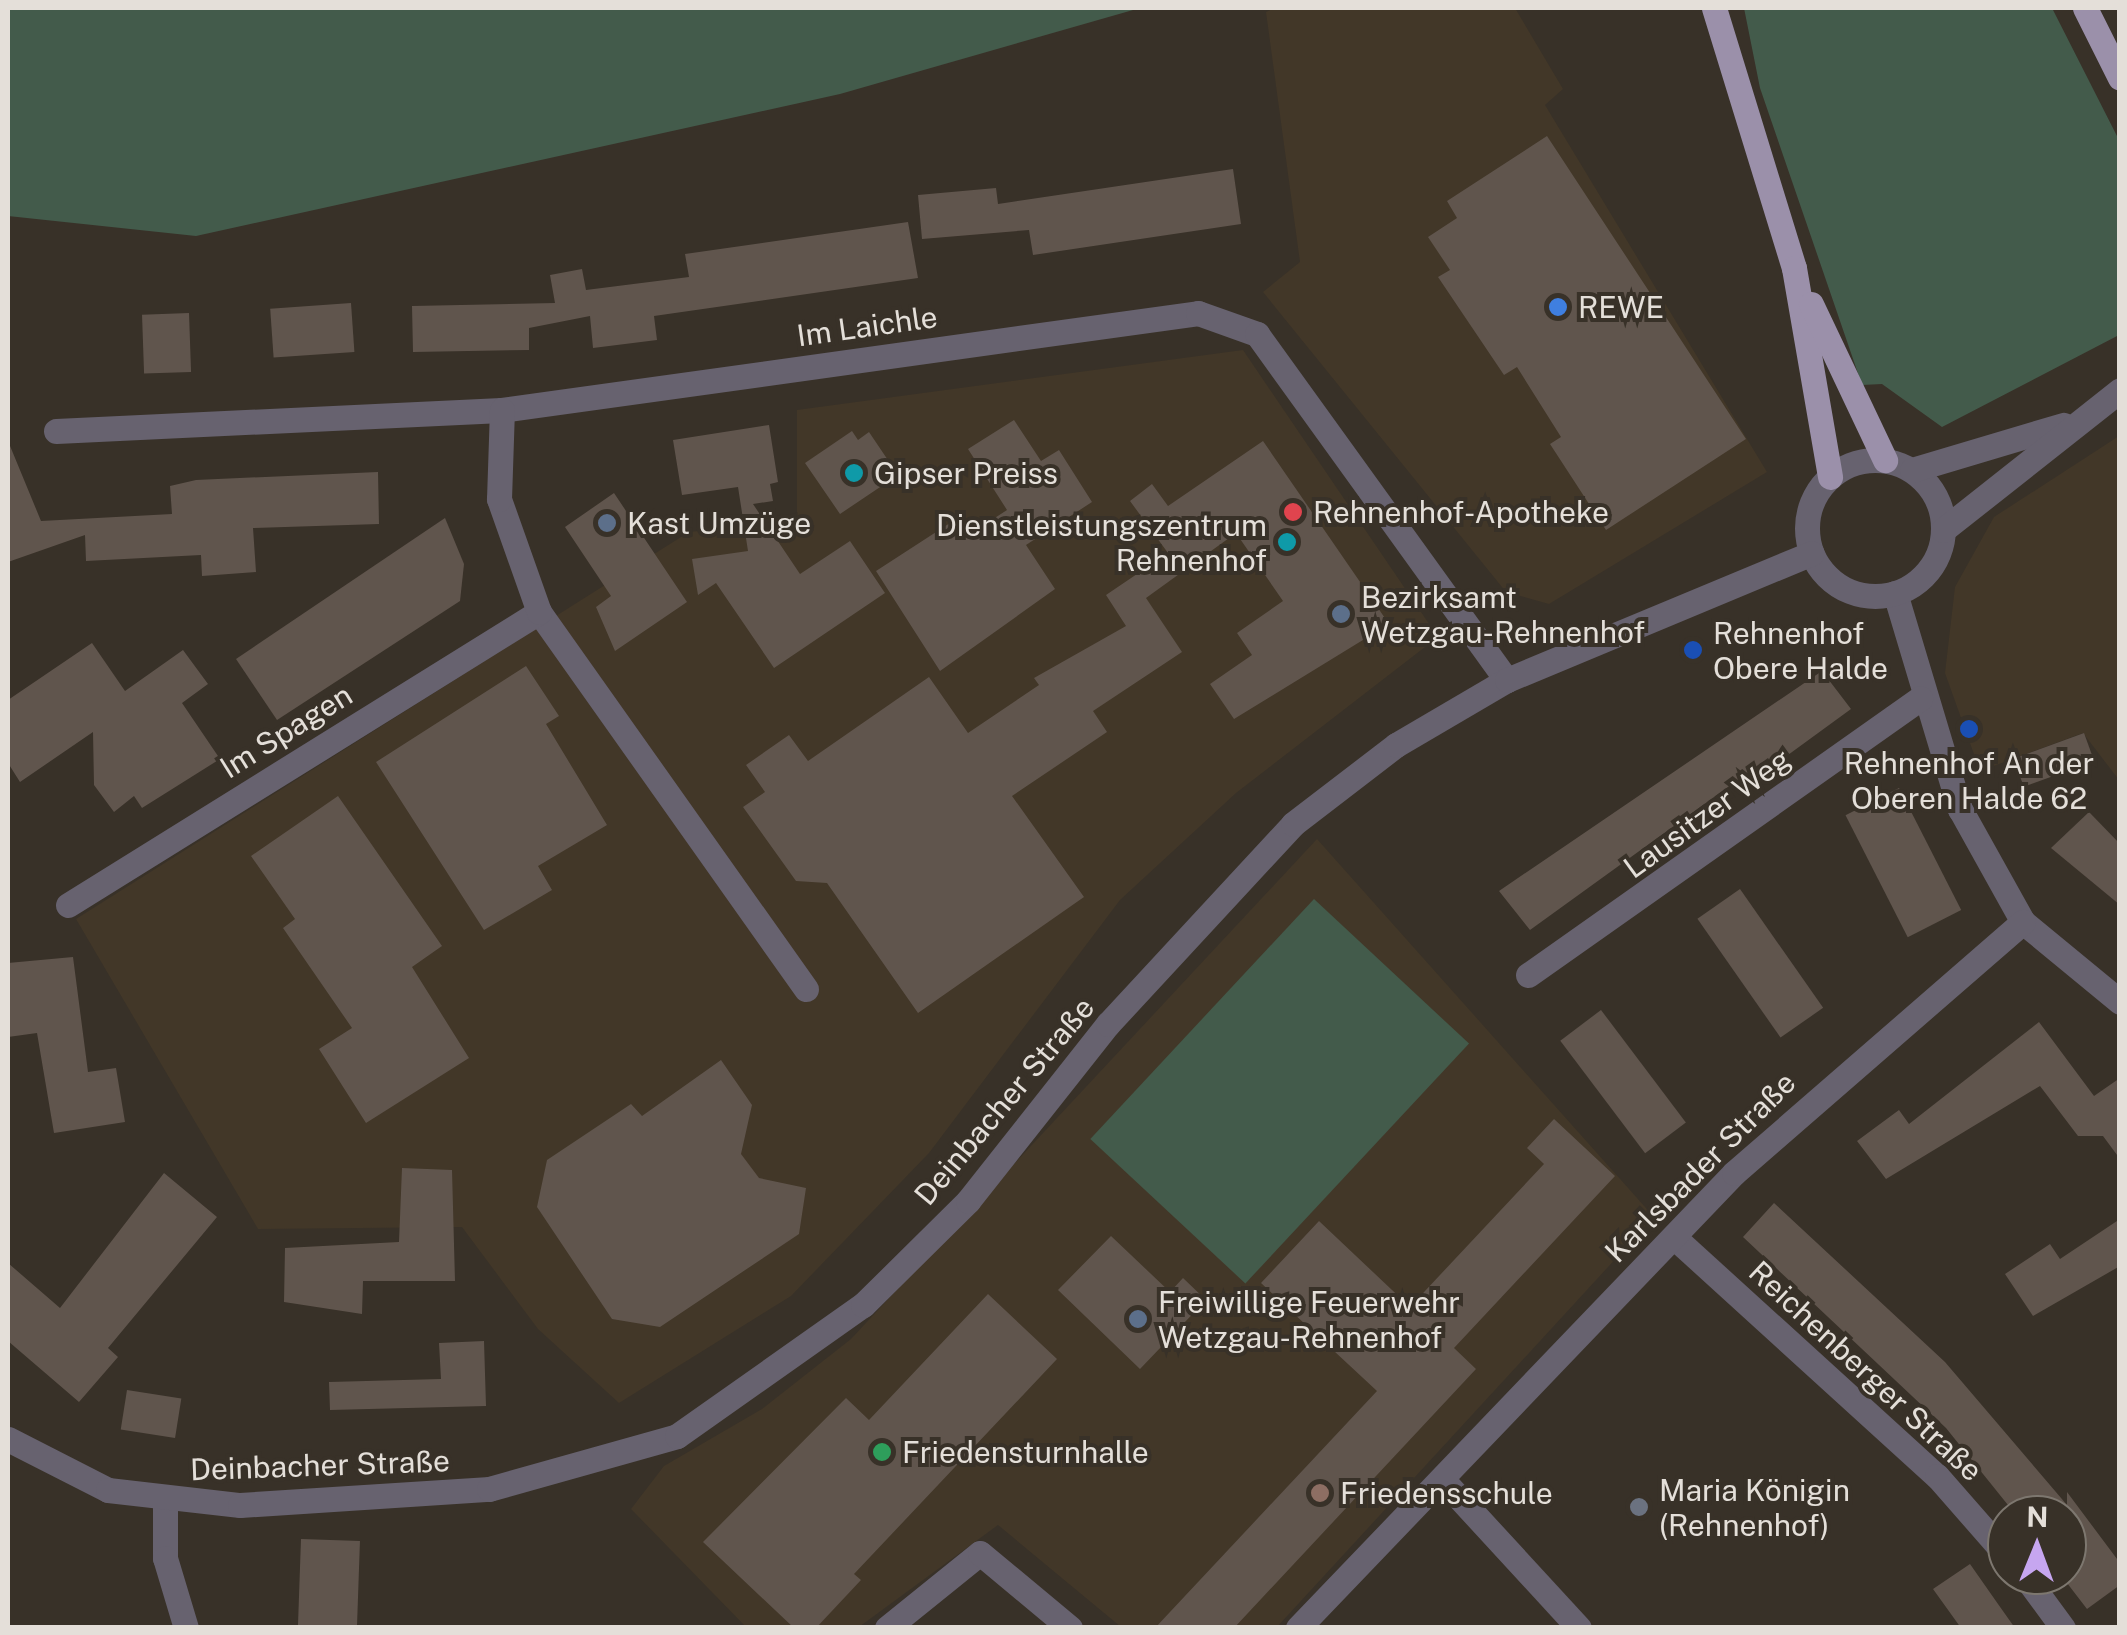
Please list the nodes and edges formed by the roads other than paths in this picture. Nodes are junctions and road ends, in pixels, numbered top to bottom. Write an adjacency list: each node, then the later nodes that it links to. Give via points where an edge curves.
1 (1714, 8): 4 (main road)
2 (2085, 8): 3 (main road)
3 (2120, 78)
4 (1794, 268): 9 (main road); 11 (main road)
5 (2120, 390): 7 (street)
6 (502, 410): 8 (street, Im Laichle); 15 (street, via 499,499); 16 (street, Im Laichle, via 1198,313 1230,320 1258,334)
7 (2072, 422): 10 (street); 12 (street)
8 (56, 431)
9 (1885, 460): 10 (street); 11 (street)
10 (1912, 470): 12 (street, via 1929,486)
11 (1830, 477): 13 (street, via 1810,508)
12 (1943, 530): 14 (street, via 1930,569)
13 (1812, 553): 14 (street, via 1837,584); 16 (street, Deinbacher Straße)
14 (1896, 593): 17 (street)
15 (539, 612): 18 (street, Im Spagen); 21 (street)
16 (1507, 680): 26 (street, Deinbacher Straße, via 1396,745 1293,824 1108,1024 968,1202 863,1305 750,1394 646,1448 489,1489 369,1502)
17 (1920, 698): 19 (street, via 1960,809); 20 (street, Lausitzer Weg)
18 (68, 906)
19 (2022, 922): 22 (street); 23 (street, Karlsbader Straße, via 1844,1069)
20 (1528, 975)
21 (806, 990)
22 (2120, 1002)
23 (1675, 1238): 25 (street, Karlsbader Straße); 27 (street, Reichenberger Straße, via 1936,1476)
24 (8, 1440): 26 (street, Deinbacher Straße, via 108,1490)
25 (1442, 1479): 29 (street); 33 (street, Karlsbader Straße)
26 (165, 1502): 30 (street, via 168,1574)
27 (1987, 1533)
28 (2039, 1595): 34 (street)
29 (1562, 1622)
30 (186, 1628)
31 (887, 1628): 32 (street, via 980,1553)
32 (1070, 1628)
33 (1298, 1628)
34 (2064, 1628)

